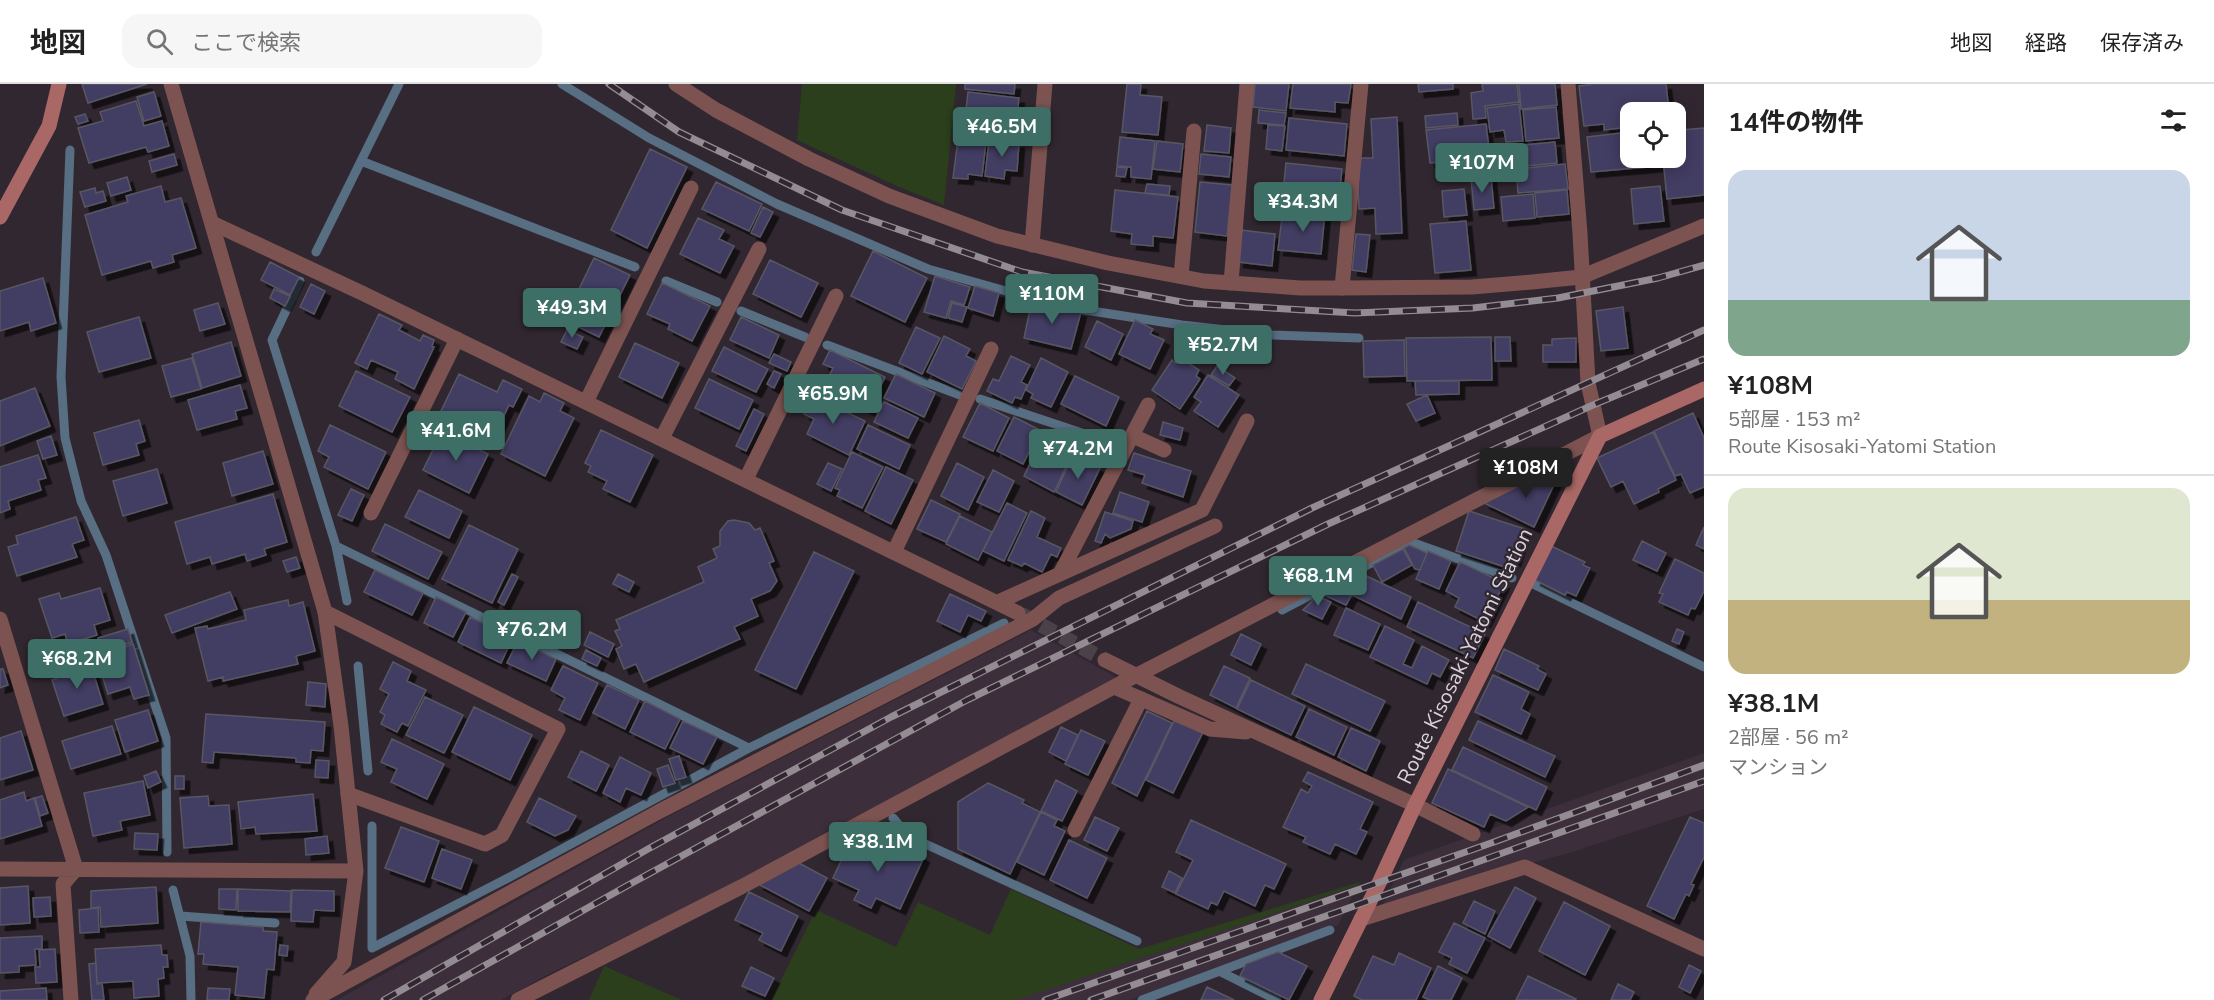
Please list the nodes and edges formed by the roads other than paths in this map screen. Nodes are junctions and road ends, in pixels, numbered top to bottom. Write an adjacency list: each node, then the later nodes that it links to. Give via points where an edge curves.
1 (59, 84): 10 (main road, via 49,126)
2 (171, 84): 11 (street)
3 (676, 84): 13 (street, via 798,154 889,196)
4 (1045, 84): 13 (street)
5 (1246, 84): 17 (street)
6 (1361, 84): 18 (street)
7 (1568, 84): 16 (street)
8 (1194, 131): 15 (street)
9 (691, 188): 23 (street)
10 (0, 217)
11 (212, 223): 20 (street); 36 (street)
12 (1704, 226): 16 (street)
13 (1032, 245): 15 (street)
14 (759, 249): 28 (street)
15 (1181, 276): 17 (street)
16 (1581, 277): 18 (street, via 1472,287); 27 (street, via 1588,383)
17 (1231, 282): 18 (street)
18 (1342, 288)
19 (836, 296): 30 (street)
20 (457, 339): 23 (street); 31 (street)
21 (991, 349): 33 (street)
22 (1704, 389): 27 (main road)
23 (586, 402): 28 (street)
24 (1148, 405): 26 (street)
25 (1247, 421): 34 (street, via 1202,510)
26 (1133, 436): 29 (street); 34 (street)
27 (1600, 436): 40 (street, bridge); 44 (main road, Route Kisosaki-Yatomi Station)
28 (662, 438): 30 (street)
29 (1164, 450)
30 (746, 479): 33 (street)
31 (371, 513)
32 (1215, 526): 53 (street, via 1059,598 1033,619 660,811)
33 (894, 552): 35 (street)
34 (1060, 574): 35 (street)
35 (998, 602): 37 (street)
36 (325, 612): 43 (street); 43 (street, via 558,729 502,835 486,844)
37 (1018, 612)
38 (0, 619): 48 (street)
39 (1105, 660): 42 (street)
40 (1118, 685): 41 (street); 54 (street, via 741,887)
41 (1141, 699): 42 (street, via 1210,729); 45 (street)
42 (1258, 733): 44 (street)
43 (348, 794): 49 (street)
44 (1414, 805): 46 (street); 50 (main road, Route Kisosaki-Yatomi Station)
45 (1075, 830)
46 (1473, 834)
47 (0, 869): 48 (street)
48 (76, 869): 49 (street); 52 (street, via 63,884)
49 (356, 870): 53 (street, via 344,962)
50 (1361, 919): 51 (street, via 1525,867); 55 (main road, Route Kisosaki-Yatomi Station)
51 (1704, 949)
52 (71, 1000)
53 (312, 1000)
54 (519, 1000)
55 (1322, 1000)

